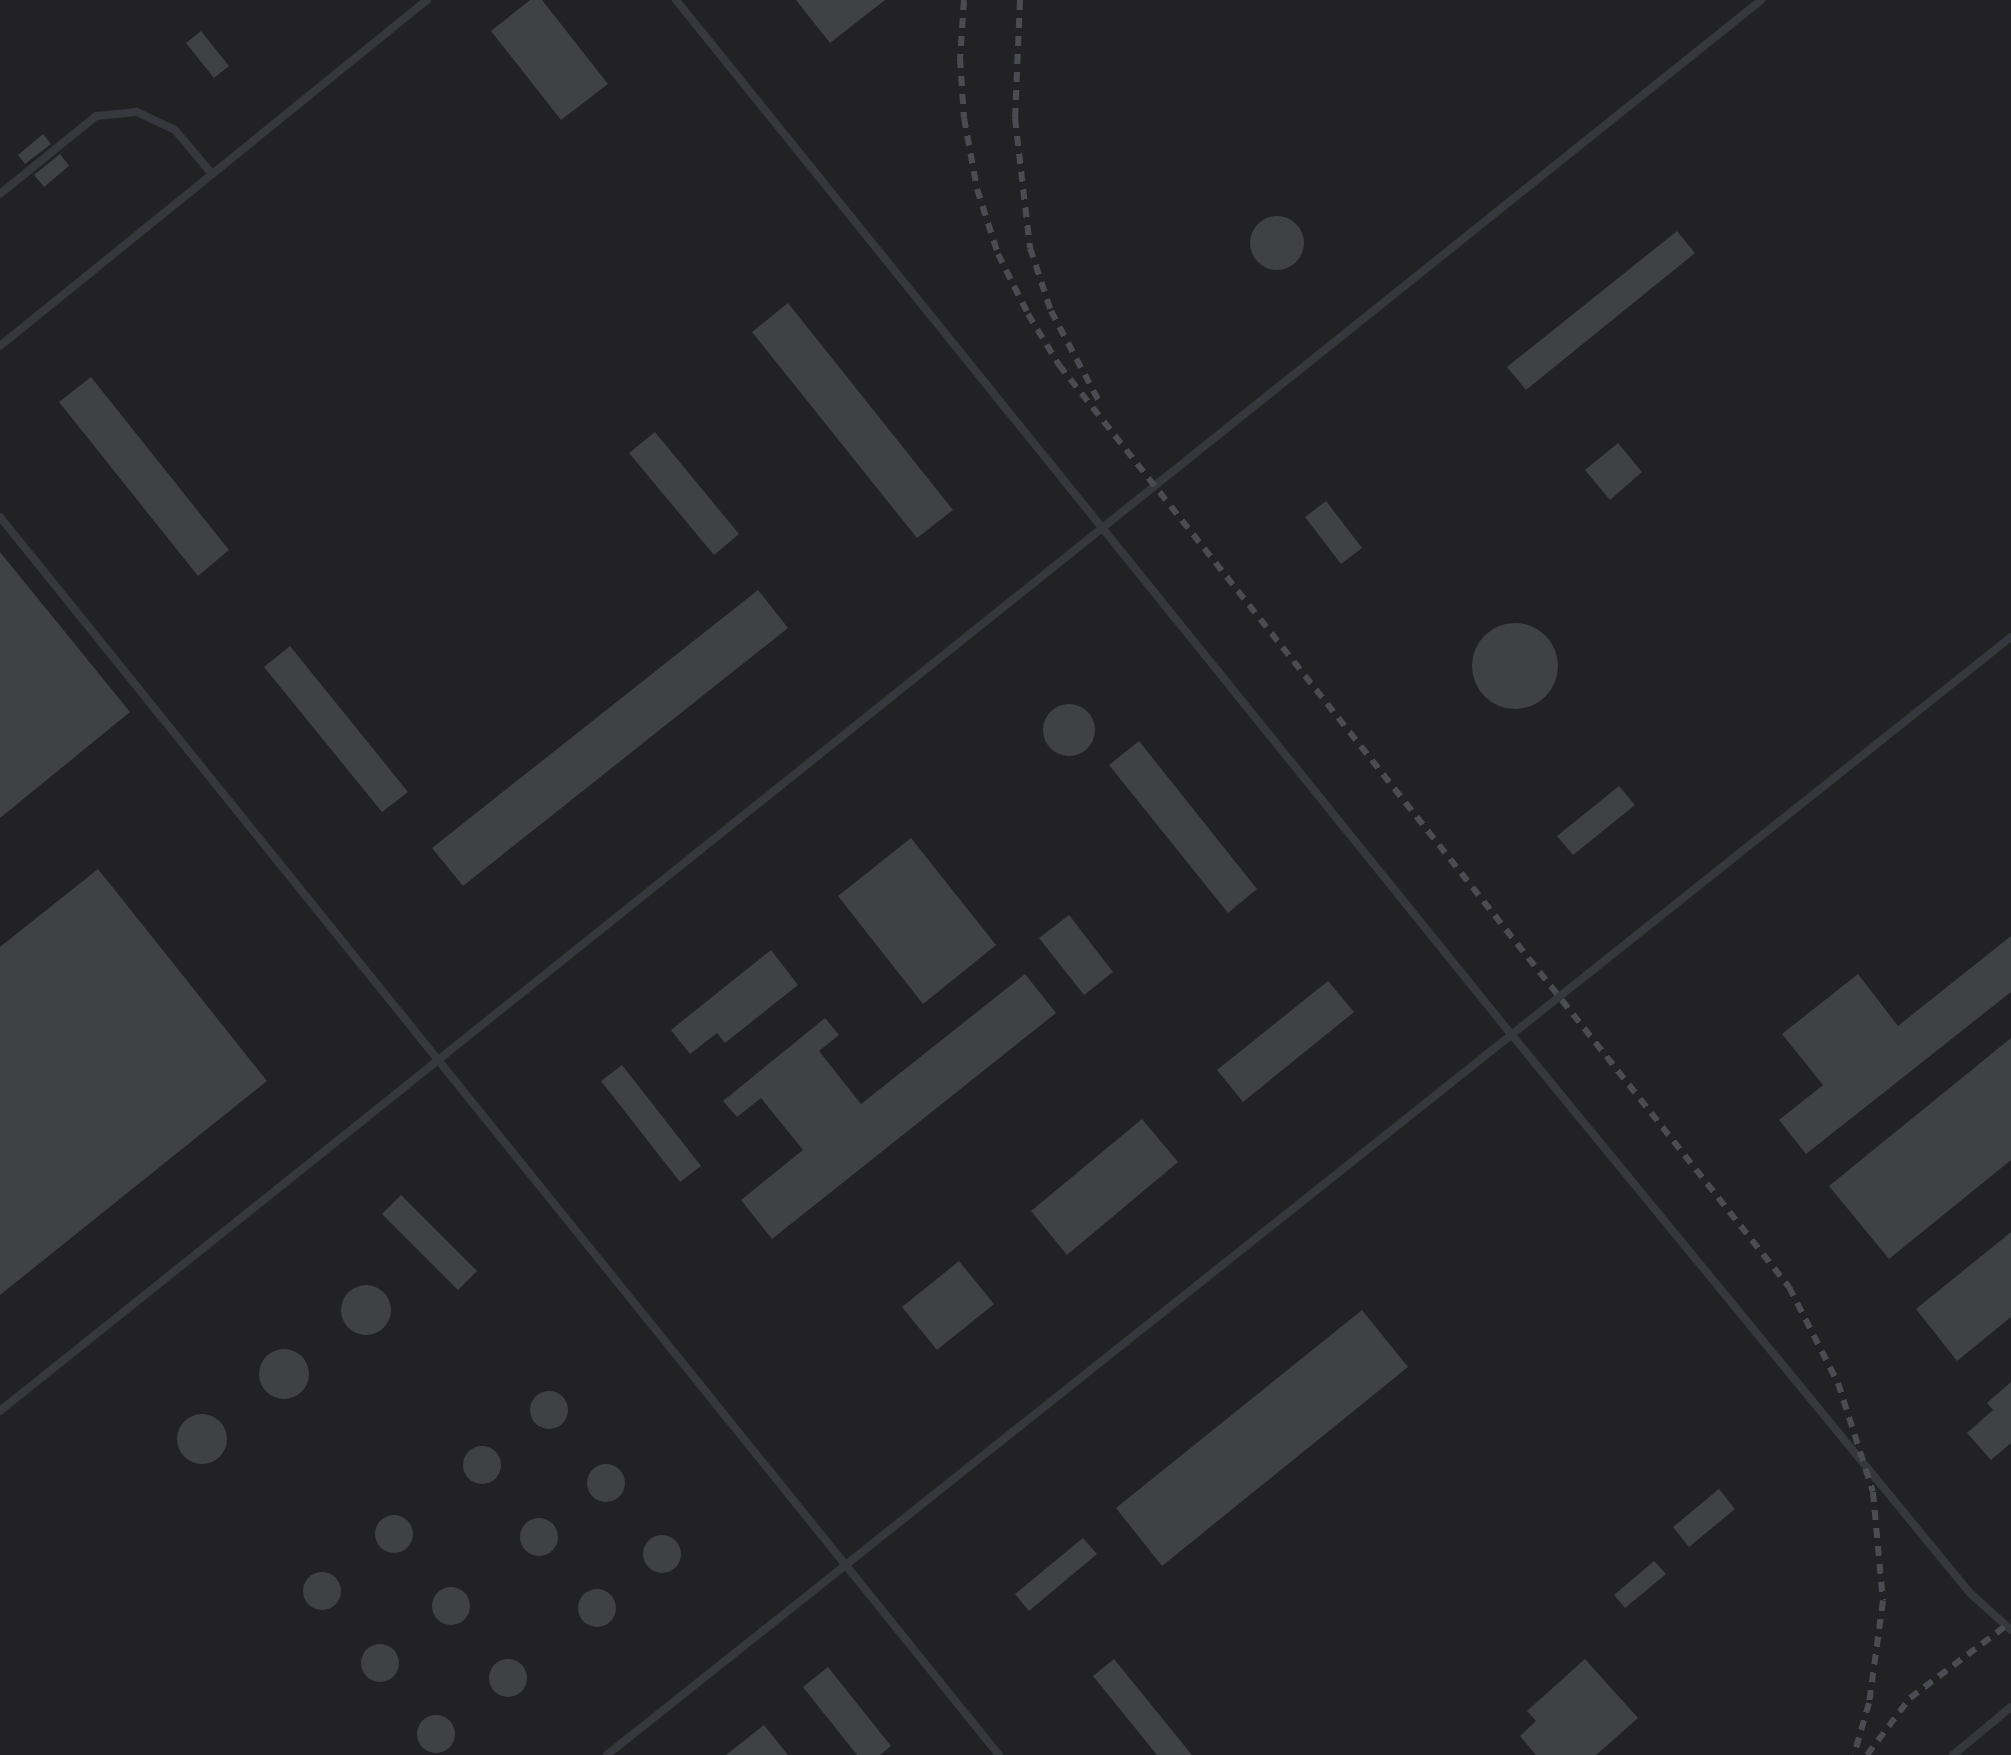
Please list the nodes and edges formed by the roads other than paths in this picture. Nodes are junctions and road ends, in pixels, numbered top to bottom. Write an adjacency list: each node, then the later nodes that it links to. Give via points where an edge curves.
1 (427, 0): 4 (lane)
2 (676, 0): 8 (lane)
3 (1761, 0): 8 (lane)
4 (212, 174): 5 (lane, via 175,130 137,112 96,116); 6 (lane)
5 (0, 194)
6 (0, 346)
7 (0, 517): 11 (lane)
8 (1102, 528): 10 (lane); 11 (lane)
9 (2011, 637): 10 (lane)
10 (1511, 1034): 13 (lane); 14 (lane, via 1970,1593)
11 (439, 1060): 12 (lane); 13 (lane)
12 (0, 1411)
13 (847, 1565): 16 (lane); 17 (lane)
14 (2011, 1630)
15 (2011, 1707): 18 (lane)
16 (607, 1755)
17 (999, 1755)
18 (1953, 1755)

